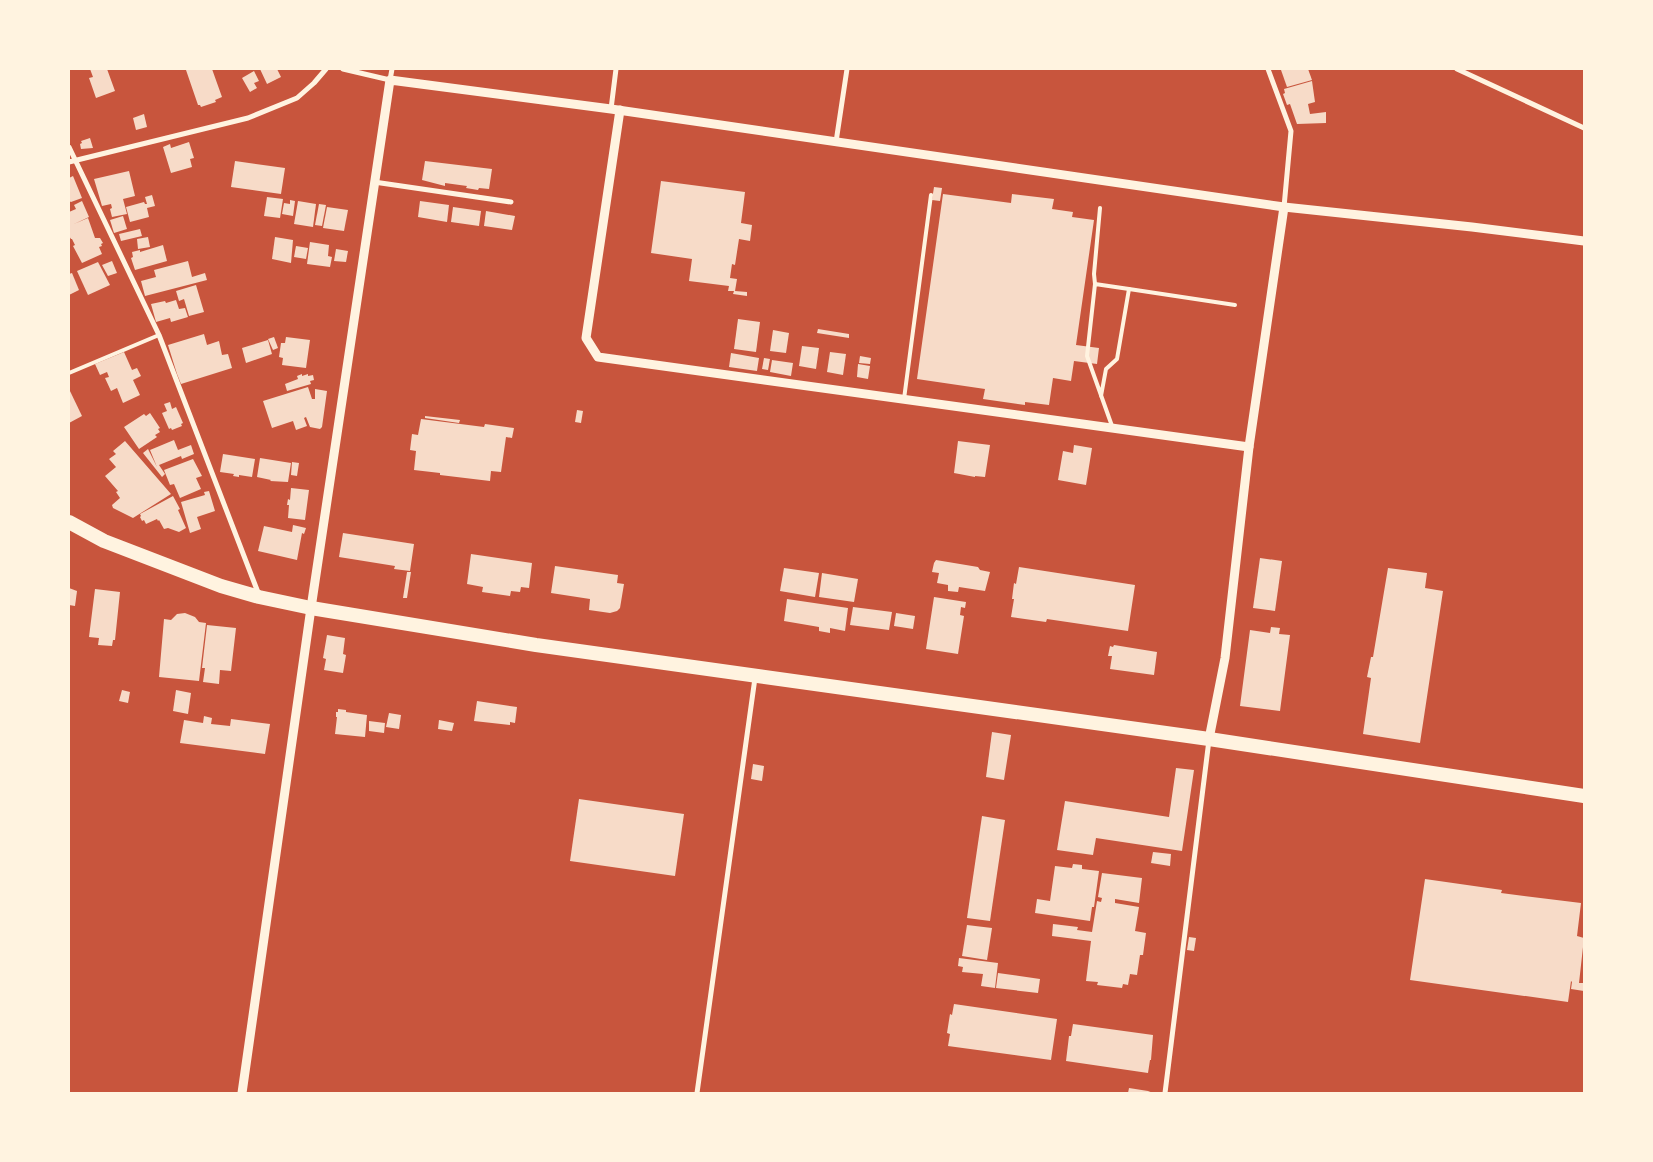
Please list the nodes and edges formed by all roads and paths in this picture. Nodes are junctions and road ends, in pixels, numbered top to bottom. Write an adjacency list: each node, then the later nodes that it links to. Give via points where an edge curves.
1 (326, 69): 13 (street, via 297,98 248,118)
2 (344, 69): 8 (street)
3 (392, 69): 8 (street)
4 (616, 69): 9 (street)
5 (847, 69): 11 (street)
6 (1268, 69): 17 (street, via 1290,131)
7 (1457, 69): 10 (street)
8 (390, 80): 9 (street); 14 (street)
9 (616, 110): 11 (street); 26 (street, via 586,338 598,357)
10 (1584, 128)
11 (836, 142): 17 (street)
12 (69, 147): 13 (street)
13 (71, 161): 23 (street)
14 (374, 182): 16 (street); 31 (street)
15 (932, 195): 26 (lane)
16 (511, 202)
17 (1284, 207): 19 (street); 28 (street)
18 (1100, 208): 20 (lane, via 1094,274)
19 (1584, 241)
20 (1096, 284): 21 (lane); 25 (lane, via 1087,356)
21 (1129, 290): 22 (lane); 25 (lane, via 1117,359 1106,368)
22 (1235, 305)
23 (159, 335): 24 (lane); 30 (street)
24 (69, 373)
25 (1101, 396): 27 (lane)
26 (904, 399): 27 (street)
27 (1112, 428): 28 (street)
28 (1249, 447): 33 (street, via 1225,658)
29 (69, 522): 30 (highway, via 104,541 221,586)
30 (259, 597): 31 (highway)
31 (311, 608): 32 (highway); 35 (street)
32 (755, 677): 33 (highway); 36 (street)
33 (1209, 739): 34 (highway); 37 (street)
34 (1584, 796)
35 (242, 1093)
36 (697, 1093)
37 (1166, 1093)

